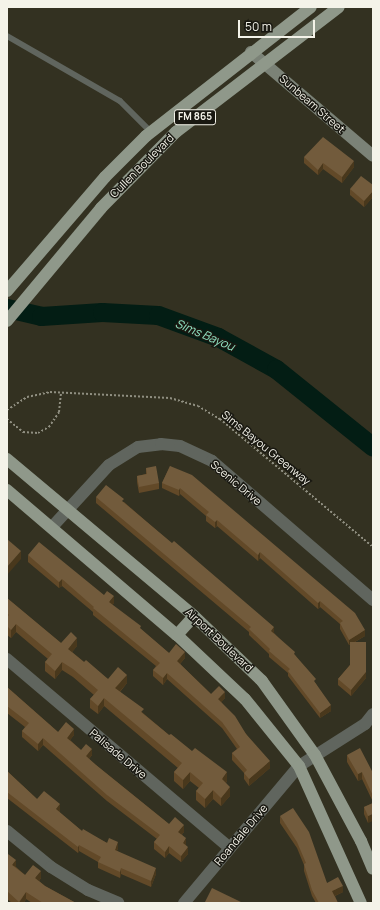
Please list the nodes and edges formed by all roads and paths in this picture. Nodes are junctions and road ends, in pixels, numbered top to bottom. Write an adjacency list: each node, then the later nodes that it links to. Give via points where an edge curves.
1 (311, 7): 4 (main road, Cullen Boulevard / FM 865)
2 (339, 7): 5 (main road, Cullen Boulevard / FM 865)
3 (7, 36): 6 (lane, via 55,66 120,101)
4 (252, 52): 5 (street, Sunbeam Street); 6 (main road, Cullen Boulevard / FM 865)
5 (265, 63): 7 (street, Sunbeam Street); 9 (main road, Cullen Boulevard / FM 865, via 176,132)
6 (151, 132): 8 (main road, Cullen Boulevard / FM 865)
7 (373, 156)
8 (67, 219): 9 (main road); 10 (main road, Cullen Boulevard / FM 865)
9 (81, 230): 11 (main road, Cullen Boulevard / FM 865)
10 (7, 291)
11 (7, 321)
12 (61, 393): 13 (path, Sims Bayou Greenway, via 50,392 28,397); 14 (path, via 59,412 49,427 38,433 23,432); 19 (path, Sims Bayou Greenway, via 154,397 198,406 220,419)
13 (7, 410)
14 (7, 419)
15 (7, 460): 17 (main road, Airport Boulevard)
16 (7, 490): 18 (main road)
17 (68, 510): 18 (street, Scenic Drive); 20 (street, Scenic Drive, via 110,465 138,447 161,444 180,446 212,461); 21 (main road, Airport Boulevard)
18 (52, 528): 22 (main road)
19 (373, 547)
20 (373, 600)
21 (194, 616): 22 (main road); 25 (main road, Airport Boulevard, via 262,681)
22 (177, 635): 26 (main road, via 245,699)
23 (7, 659): 28 (street, Palisade Drive)
24 (373, 714): 25 (street, via 365,724)
25 (316, 755): 26 (street); 29 (main road, Airport Boulevard)
26 (299, 766): 28 (street, Roandale Drive); 32 (main road)
27 (7, 831): 30 (street, via 51,867 88,890)
28 (230, 848): 31 (street, Roandale Drive)
29 (373, 869)
30 (118, 903)
31 (184, 903)
32 (361, 903)

